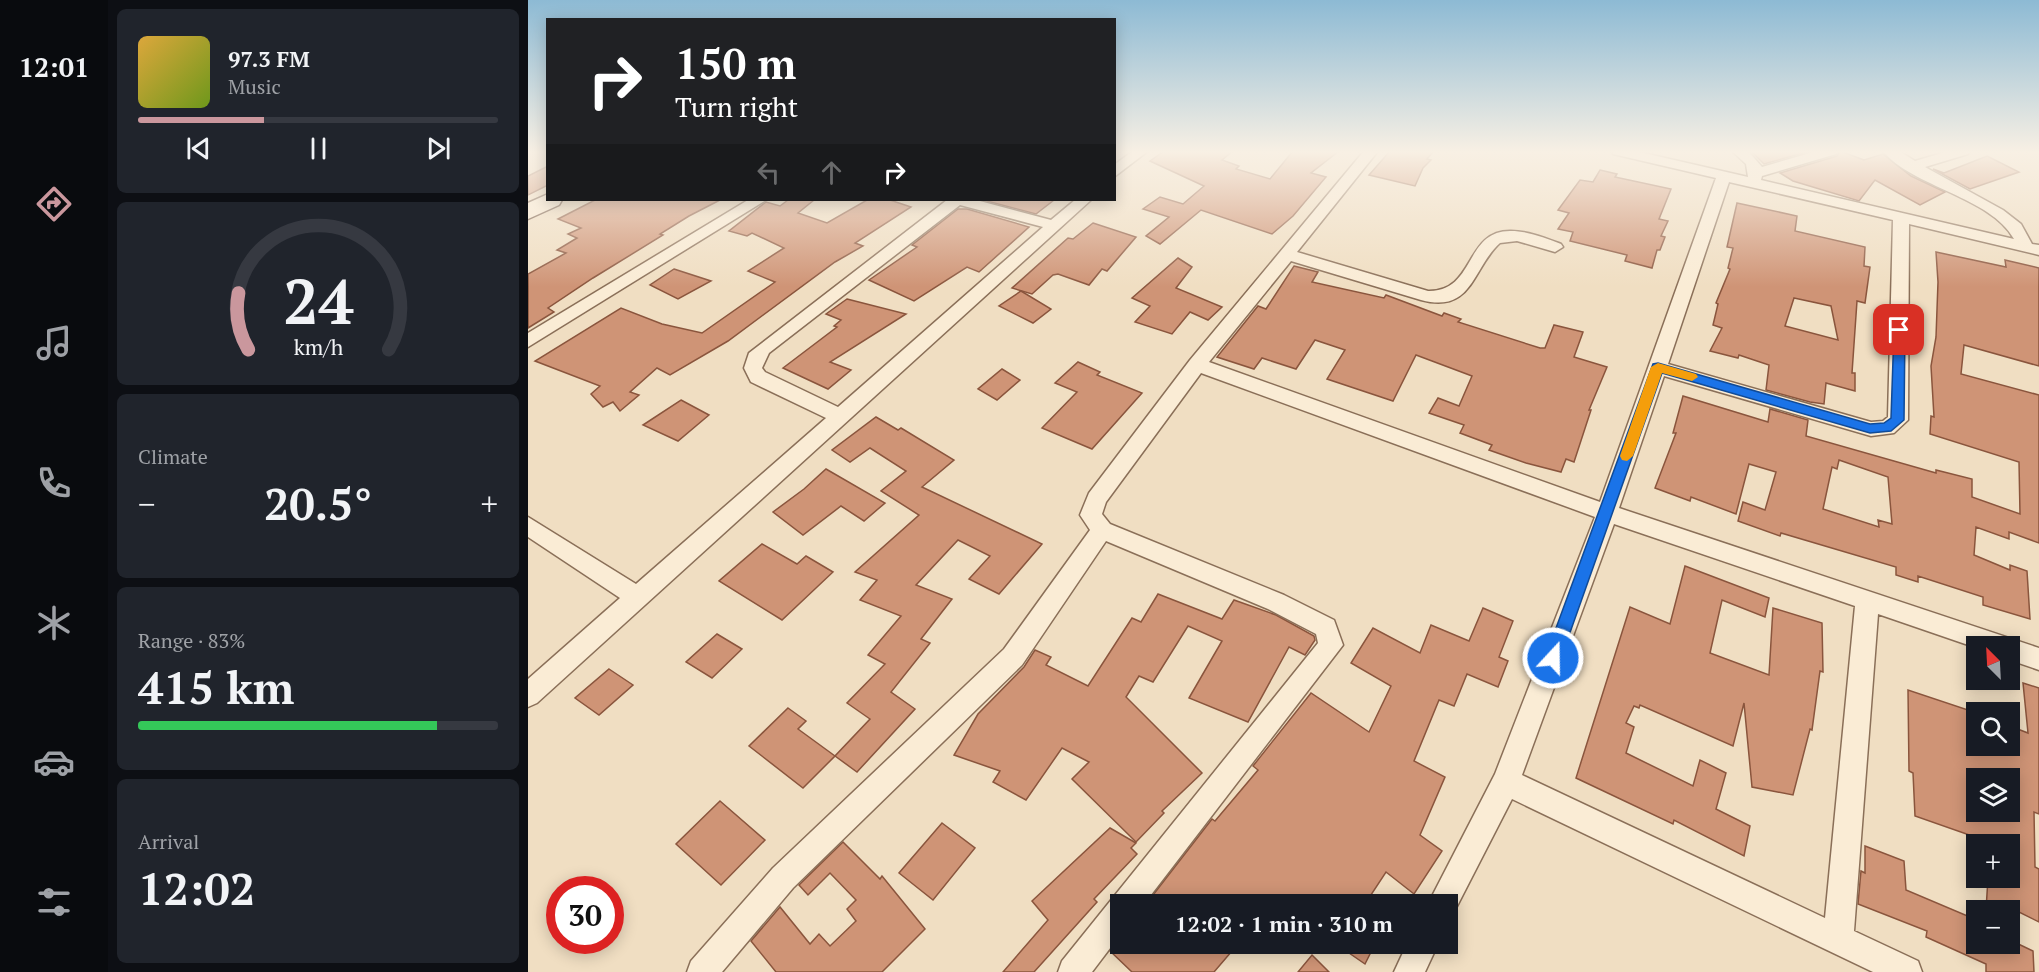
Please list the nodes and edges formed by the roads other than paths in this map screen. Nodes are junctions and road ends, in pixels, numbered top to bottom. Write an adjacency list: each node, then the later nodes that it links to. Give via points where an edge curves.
1 (1334, 196): 15 (street)
2 (1717, 196): 18 (street)
3 (1824, 196): 11 (street)
4 (1968, 196): 14 (street, via 1998,213)
5 (549, 201): 10 (main road)
6 (756, 201): 16 (street)
7 (957, 201): 19 (street, via 756,357 753,368 758,377)
8 (962, 201): 12 (street)
9 (1082, 201): 12 (street)
10 (528, 212)
11 (1901, 217): 14 (street); 18 (street, via 1898,420 1887,428 1870,429)
12 (1053, 225): 19 (street)
13 (1555, 247): 15 (street, via 1522,237 1504,236 1491,241 1461,289 1446,296 1426,296)
14 (2032, 249)
15 (1286, 254): 17 (street)
16 (528, 341)
17 (1197, 365): 20 (street); 22 (street, via 1097,499 1091,515)
18 (1658, 367): 20 (street)
19 (840, 416): 23 (street)
20 (1607, 513): 24 (street); 29 (street)
21 (528, 526): 23 (street)
22 (1102, 530): 30 (street, via 1276,602 1326,627 1331,637 1331,645); 35 (street, via 1013,657 783,878)
23 (637, 597): 28 (street)
24 (1867, 600): 25 (street); 33 (street)
25 (1973, 636)
26 (2020, 652): 27 (street)
27 (2039, 659)
28 (528, 695)
29 (1506, 782): 31 (street); 33 (street)
30 (1134, 894)
31 (1448, 894)
32 (1110, 925): 36 (street)
33 (1838, 941): 38 (street)
34 (1418, 954): 37 (street)
35 (702, 972)
36 (1073, 972)
37 (1409, 972)
38 (1907, 972)

